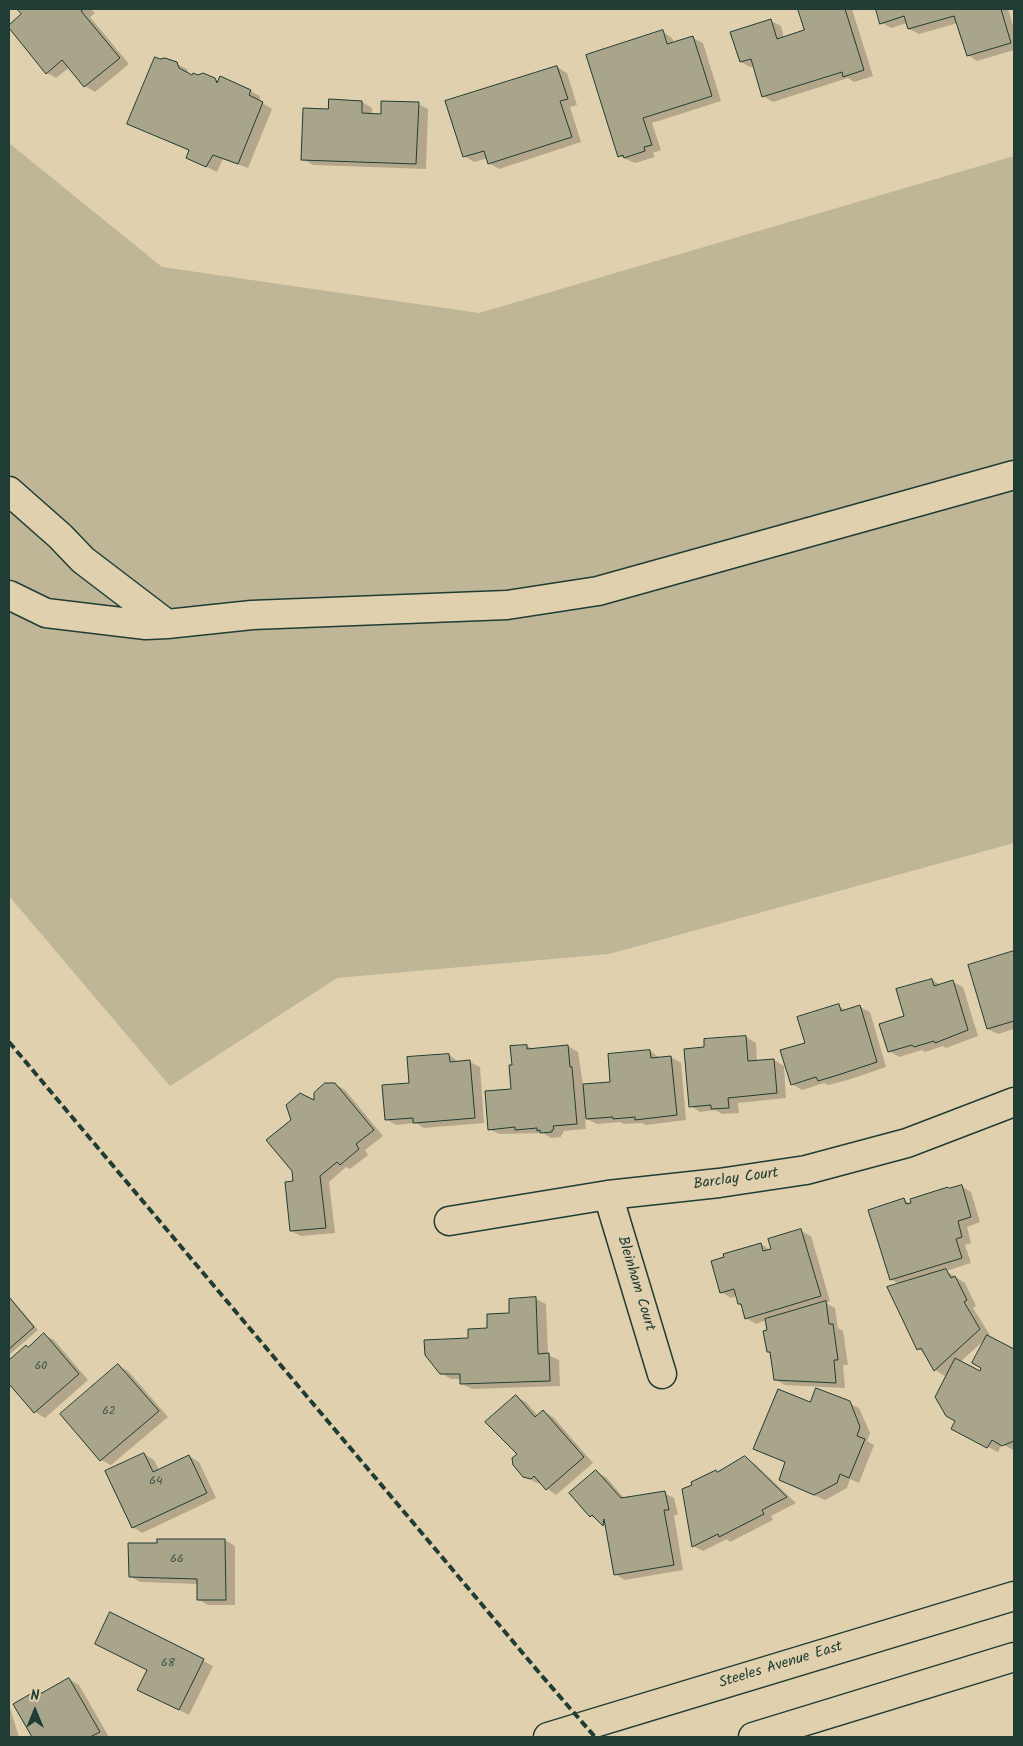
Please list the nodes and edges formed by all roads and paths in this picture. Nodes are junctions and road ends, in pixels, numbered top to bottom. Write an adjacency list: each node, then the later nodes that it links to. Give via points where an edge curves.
1 (1014, 475): 6 (street, via 598,591 507,605 252,615)
2 (9, 491): 6 (street, via 82,560)
3 (9, 595): 4 (street)
4 (46, 612): 5 (street); 6 (street, via 146,625)
5 (9, 616)
6 (167, 624)
7 (1014, 1103): 8 (street, Barclay Court, via 907,1143 806,1170)
8 (608, 1195): 9 (street, Barclay Court); 10 (street, Bleinham Court)
9 (449, 1221)
10 (662, 1374)
11 (1014, 1596): 13 (street, Steeles Avenue East)
12 (1014, 1657): 14 (street)
13 (548, 1737)
14 (753, 1737)

